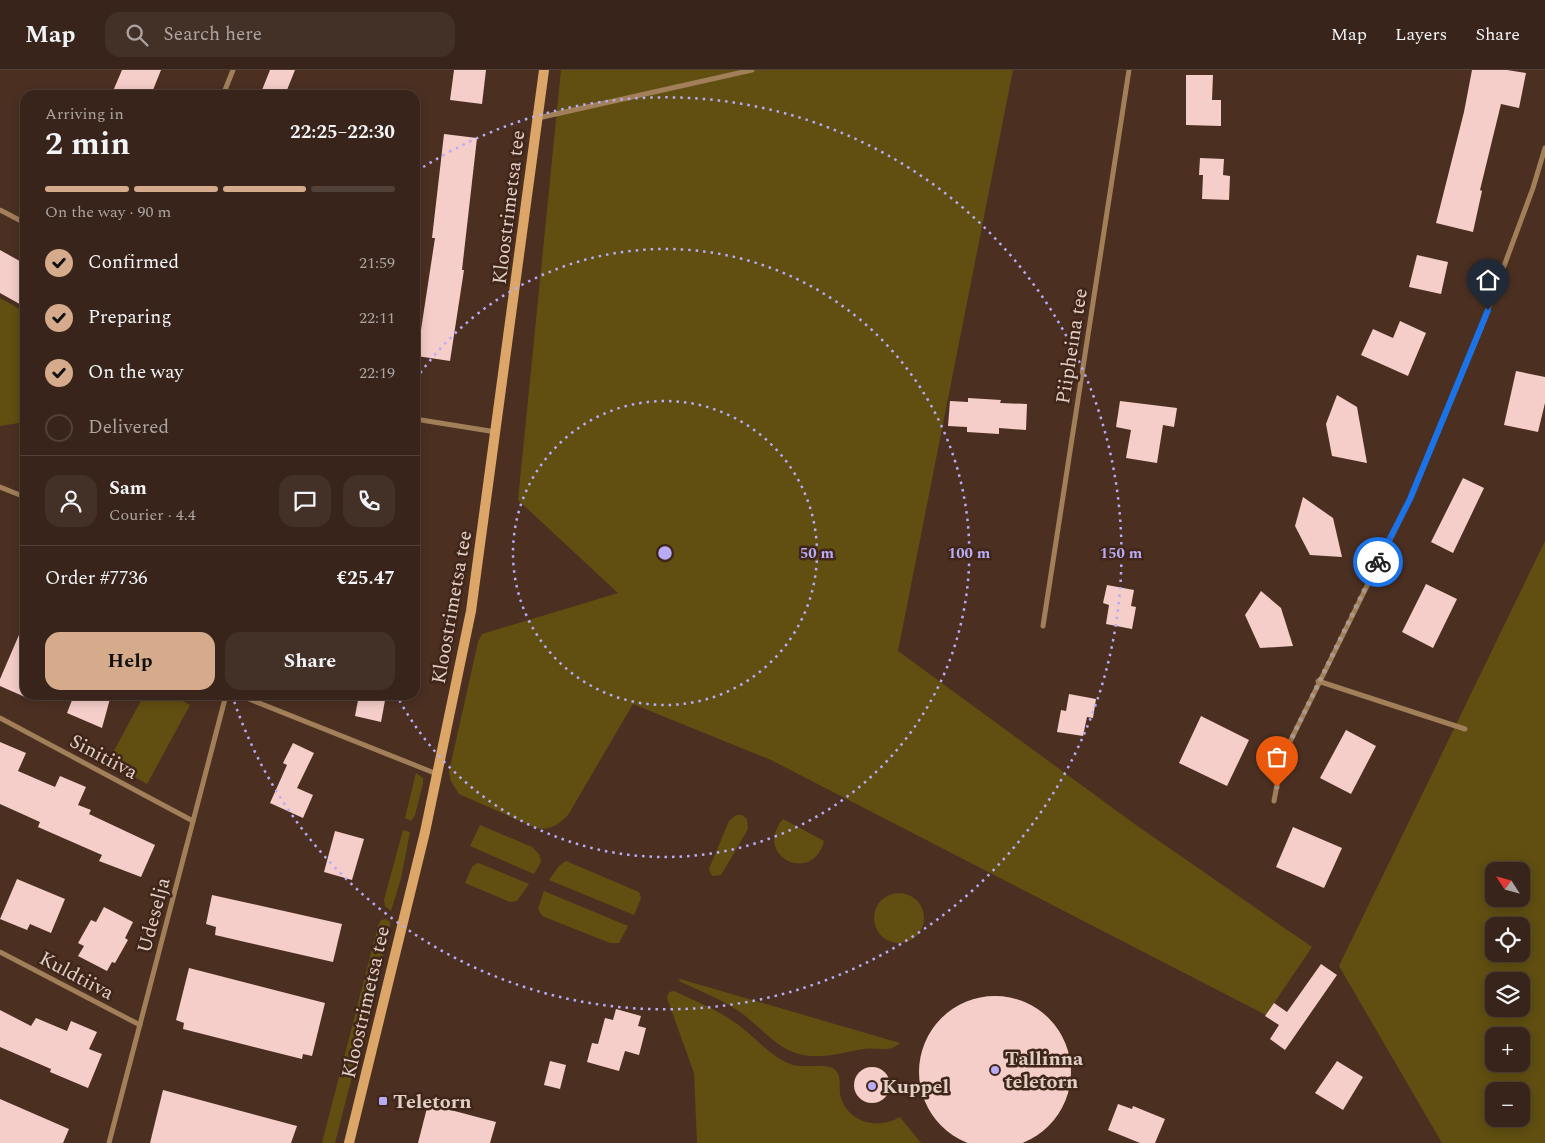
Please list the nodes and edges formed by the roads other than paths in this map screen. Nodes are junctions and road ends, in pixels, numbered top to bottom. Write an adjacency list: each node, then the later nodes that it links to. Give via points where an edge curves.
1 (233, 70): 5 (street)
2 (544, 70): 6 (main road, Kloostrimetsa tee)
3 (752, 70): 6 (street)
4 (1129, 70): 14 (street, Piipheina tee)
5 (225, 90)
6 (538, 118): 11 (main road, Kloostrimetsa tee)
7 (1545, 148): 15 (street, via 1534,188 1482,328 1410,499)
8 (0, 210): 9 (street)
9 (20, 220)
10 (420, 420): 11 (street)
11 (496, 432): 20 (main road, Kloostrimetsa tee, via 471,611)
12 (0, 487): 13 (street)
13 (20, 495)
14 (1043, 626)
15 (1318, 681): 19 (street); 21 (street, via 1282,758)
16 (225, 700): 22 (street, Udeselja)
17 (252, 700): 20 (street)
18 (0, 718): 22 (street, Sinitiiva)
19 (1465, 729)
20 (437, 774): 26 (main road, Kloostrimetsa tee)
21 (1274, 801)
22 (193, 821): 24 (street, Udeselja)
23 (0, 952): 24 (street, Kuldtiiva)
24 (140, 1025): 25 (street, Udeselja)
25 (109, 1143)
26 (349, 1143)

